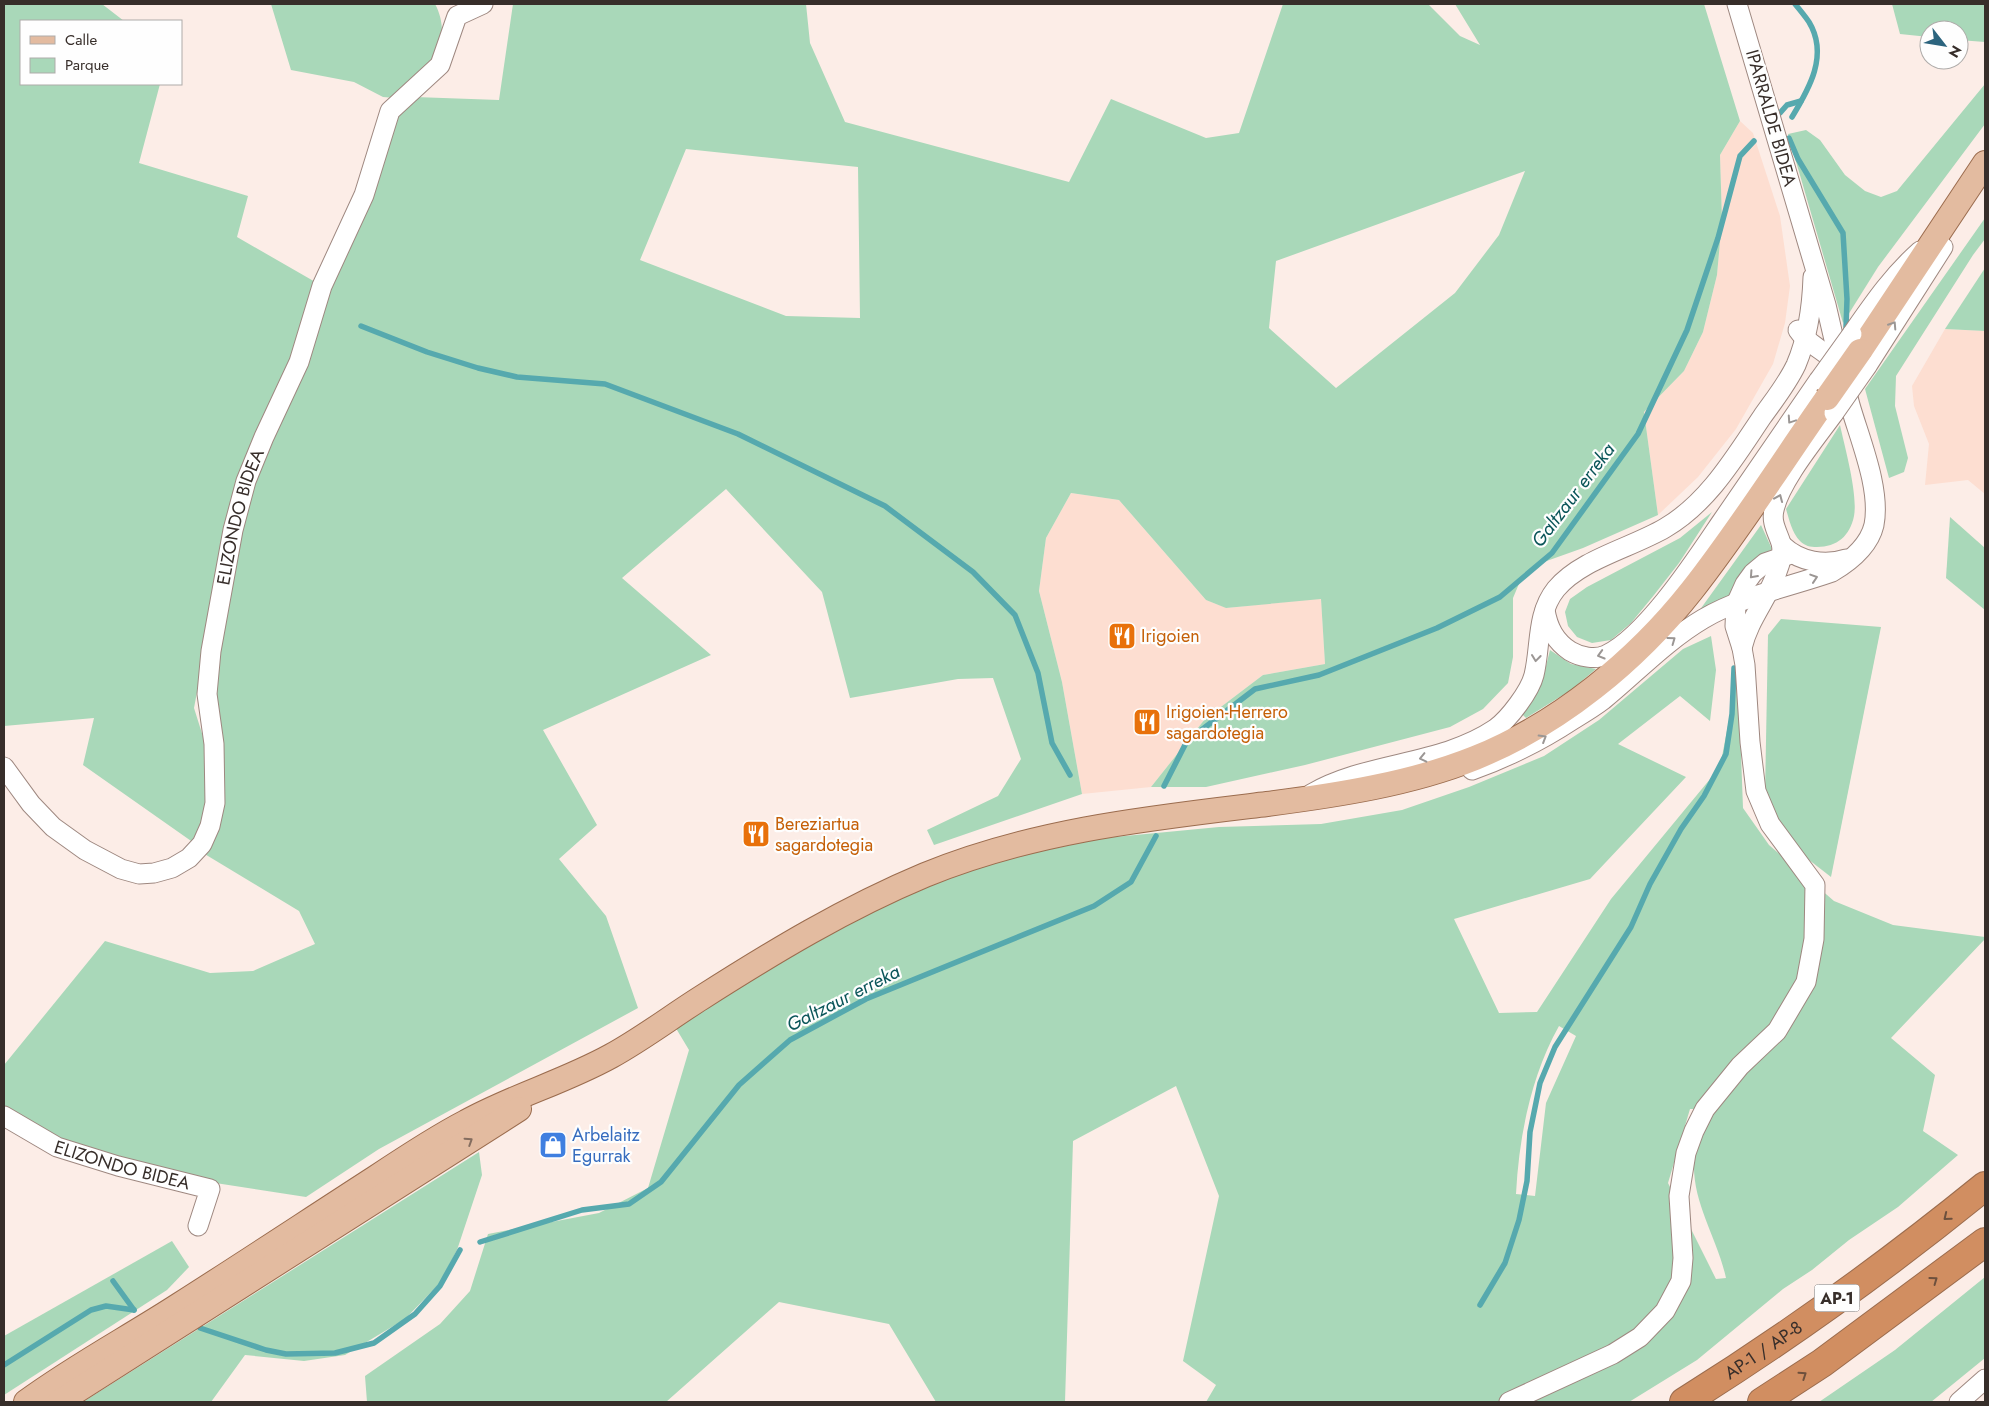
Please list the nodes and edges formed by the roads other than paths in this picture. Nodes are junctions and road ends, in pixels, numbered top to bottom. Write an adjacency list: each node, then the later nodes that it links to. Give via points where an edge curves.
1 (483, 4): 3 (street, ELIZONDO BIDEA)
2 (1737, 4): 6 (street, IPARRALDE BIDEA)
3 (452, 10): 23 (street, ELIZONDO BIDEA, via 440,64 390,111 364,195 322,286 299,362 246,481 233,530 211,651 207,694 214,744 214,803 210,826 202,844 189,858 172,868 139,874 121,869 85,850 53,827)
4 (1985, 163): 10 (main road)
5 (1985, 181): 10 (street, one-way to 5)
6 (1803, 232): 7 (street); 8 (street)
7 (1814, 265): 8 (street, via 1812,297); 9 (street)
8 (1803, 330): 9 (street, via 1816,324); 11 (street); 12 (street); 15 (street)
9 (1832, 330): 13 (street)
10 (1860, 350): 14 (main road, bridge)
11 (1829, 355): 12 (street, via 1809,357); 13 (street)
12 (1796, 364): 15 (street)
13 (1844, 379): 17 (street, via 1869,473 1875,509 1874,526)
14 (1826, 397): 16 (street, one-way to 14, via 1773,522 1774,510); 20 (street, one-way to 20, via 1660,606 1632,636 1605,656 1582,656 1557,640 1547,622); 24 (main road, via 1690,592 1634,653 1602,682 1552,718 1478,757)
15 (1766, 412): 20 (street, via 1725,471 1686,512 1666,527 1597,560 1566,580 1550,598)
16 (1785, 551): 17 (street, via 1801,558 1826,562 1838,562); 18 (street); 19 (street, one-way to 19, via 1753,573)
17 (1854, 556): 18 (street, one-way to 17, via 1832,572)
18 (1769, 592): 19 (street); 22 (street)
19 (1736, 604): 21 (street); 22 (street, via 1735,626)
20 (1546, 610): 25 (street, one-way to 25, via 1539,628 1533,678 1517,705 1496,728 1438,755 1346,777)
21 (1704, 618): 22 (street, via 1722,625); 24 (street, one-way to 21, via 1446,776 1471,770 1529,746 1601,702 1665,645)
22 (1740, 642): 37 (street, via 1745,665 1756,791 1770,824 1815,885 1814,939 1806,982 1777,1031 1740,1066 1704,1109 1694,1131 1686,1153 1678,1196 1683,1258 1681,1281 1664,1311 1640,1337 1613,1354)
23 (4, 767)
24 (1432, 773): 25 (main road, via 1394,783)
25 (1304, 798): 26 (main road, via 1097,826 1004,848 930,873 855,906 703,996 615,1054)
26 (555, 1084): 28 (main road, one-way to 26); 35 (main road, via 522,1094 458,1126)
27 (4, 1116): 30 (street, ELIZONDO BIDEA, via 57,1147 210,1189)
28 (445, 1157): 32 (street, via 418,1166); 36 (main road)
29 (1985, 1186): 38 (highway, AP-1 / AP-8 / AP-1, one-way to 38, via 1911,1246)
30 (198, 1226)
31 (1985, 1242): 39 (highway, AP-1, one-way to 31, via 1822,1363)
32 (263, 1263)
33 (235, 1280): 36 (street, via 88,1372)
34 (1985, 1380): 40 (street)
35 (26, 1402)
36 (58, 1402)
37 (1509, 1402)
38 (1684, 1402)
39 (1762, 1402)
40 (1959, 1402)

